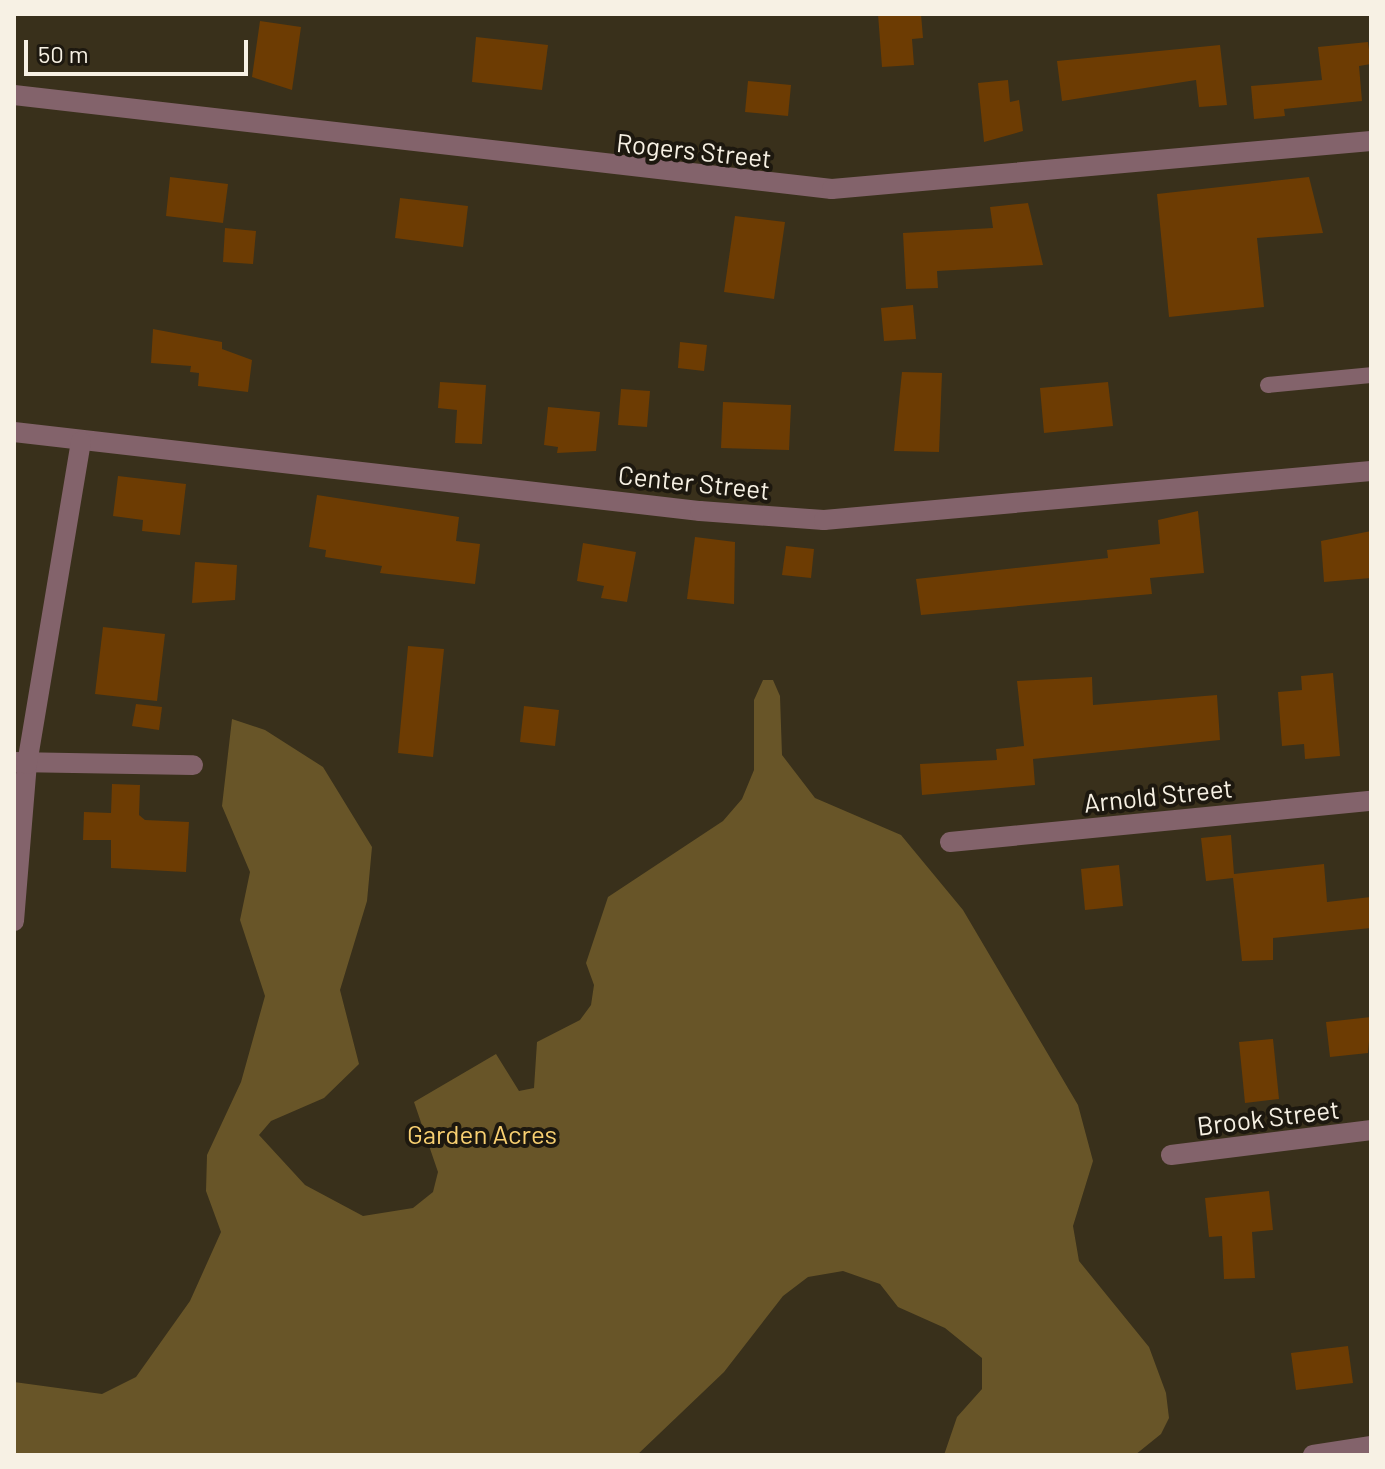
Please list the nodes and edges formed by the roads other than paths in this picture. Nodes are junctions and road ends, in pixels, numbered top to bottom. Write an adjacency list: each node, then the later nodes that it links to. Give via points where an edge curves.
1 (14, 95): 2 (street, Rogers Street, via 832,189)
2 (1371, 141)
3 (1371, 375): 4 (lane)
4 (1268, 385)
5 (14, 432): 6 (street, Center Street)
6 (81, 441): 7 (street, Center Street, via 700,511 849,520); 8 (street)
7 (1371, 471)
8 (21, 763): 9 (street); 12 (street)
9 (193, 765)
10 (1371, 801): 11 (street, Arnold Street)
11 (950, 842)
12 (14, 921)
13 (1371, 1130): 14 (street, Brook Street)
14 (1171, 1155)
15 (1371, 1446): 16 (street)
16 (1313, 1455)

